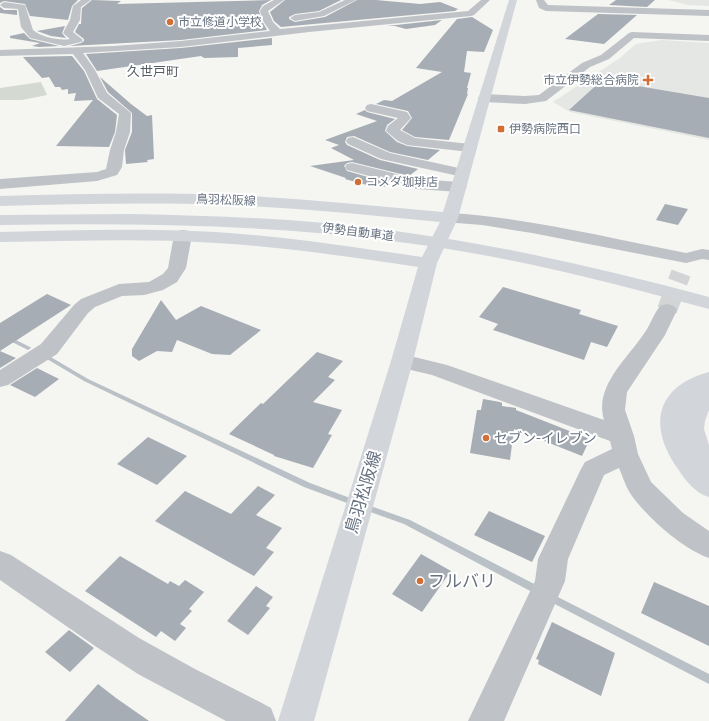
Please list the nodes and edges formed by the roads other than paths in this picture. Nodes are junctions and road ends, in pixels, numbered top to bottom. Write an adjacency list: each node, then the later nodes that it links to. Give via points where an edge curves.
1 (87, 0): 12 (street, via 77,6 75,20 68,33 78,40)
2 (280, 0): 9 (street, via 264,10)
3 (352, 0): 9 (street, via 316,16)
4 (486, 0): 10 (street, via 471,13)
5 (513, 0): 14 (main road, 鳥羽松阪線)
6 (540, 0): 8 (street, via 546,8)
7 (6, 4): 12 (street, via 22,7 23,23 33,36)
8 (709, 13)
9 (267, 21): 10 (street)
10 (279, 33): 13 (street, via 114,49)
11 (709, 38): 14 (street, via 632,35 605,57 586,65 542,98)
12 (63, 43): 20 (street, via 75,51 90,70 102,95 125,113 123,132 116,150 116,167 112,172 97,176)
13 (0, 53)
14 (484, 98): 17 (main road, 鳥羽松阪線)
15 (371, 108): 17 (street, via 403,116 405,118 393,131 407,140)
16 (353, 141): 19 (street, via 386,156)
17 (470, 148): 19 (main road, 鳥羽松阪線)
18 (352, 167): 19 (street, via 417,184)
19 (461, 180): 24 (main road, 鳥羽松阪線)
20 (0, 184)
21 (0, 201): 24 (main road, 鳥羽松阪線, via 162,199 279,202)
22 (0, 214): 23 (main road, 伊勢自動車道)
23 (94, 216): 25 (main road, 伊勢自動車道); 28 (main road, 伊勢自動車道, via 315,223 401,237)
24 (450, 218): 30 (main road, 鳥羽松阪線); 32 (street, via 518,226)
25 (0, 220)
26 (183, 236): 27 (main road); 30 (main road, via 338,249); 38 (street, via 177,268 170,278 156,286 119,290 88,303 49,349)
27 (0, 237)
28 (495, 248): 33 (main road, 伊勢自動車道, via 603,265); 34 (main road, 伊勢自動車道)
29 (709, 254): 32 (street, via 702,254)
30 (428, 263): 36 (main road, 鳥羽松阪線)
31 (709, 264): 32 (street)
32 (684, 265)
33 (709, 291)
34 (709, 303)
35 (667, 310): 40 (street, via 654,335 615,392 613,410)
36 (402, 361): 40 (street, via 439,370); 46 (main road, 鳥羽松阪線)
37 (709, 379): 42 (main road, via 684,392 676,403 671,426 680,454)
38 (0, 380)
39 (709, 395): 41 (main road, via 692,420 695,442)
40 (624, 445): 43 (street, via 641,488 673,521); 47 (street, via 594,469 553,559 544,594)
41 (709, 464)
42 (709, 487)
43 (709, 546)
44 (0, 564): 45 (street, via 122,646 172,676 246,712)
45 (258, 721)
46 (296, 721)
47 (486, 721)

